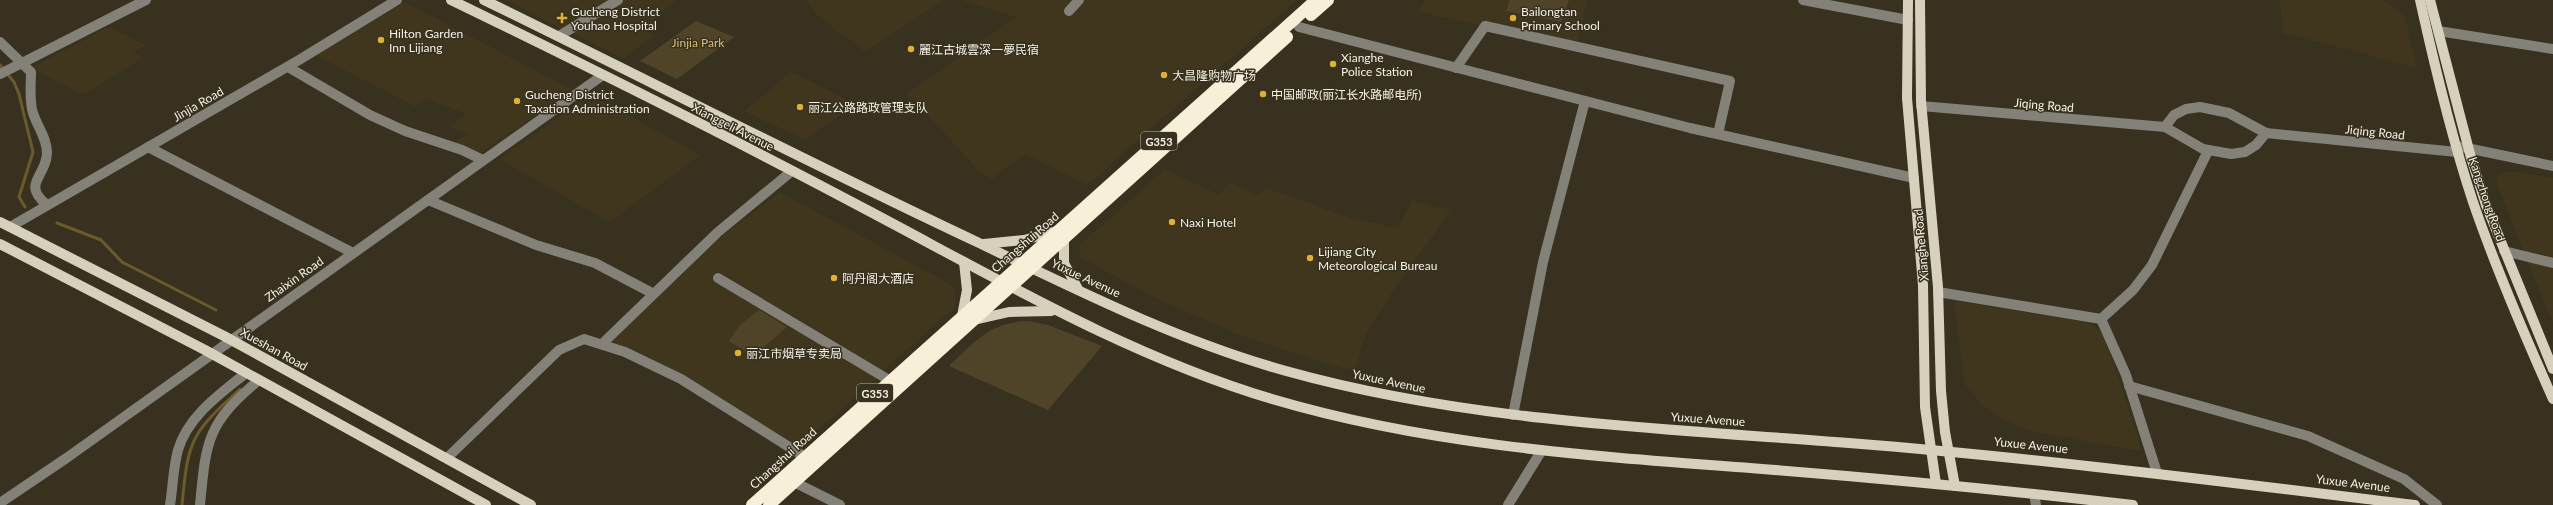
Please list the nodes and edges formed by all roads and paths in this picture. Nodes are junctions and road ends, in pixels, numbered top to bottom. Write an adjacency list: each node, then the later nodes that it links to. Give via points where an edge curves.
1 (146, 0): 21 (street)
2 (397, 0): 22 (street, Jinjia Road)
3 (451, 0): 25 (main road, Xianggeli Avenue)
4 (484, 0): 18 (main road, Xianggeli Avenue)
5 (618, 0): 18 (street)
6 (1079, 0): 14 (street)
7 (1316, 0): 43 (highway, Changshui Road / G353)
8 (1328, 0): 16 (highway, Changshui Road / G353)
9 (1803, 0): 15 (street)
10 (1908, 0): 15 (main road, Xianghe Road)
11 (1920, 0): 27 (main road, Xianghe Road)
12 (2420, 0): 13 (main road); 33 (main road, Kangzhong Road)
13 (2431, 1): 17 (main road, Kangzhong Road)
14 (1069, 10)
15 (1908, 20): 39 (main road, Xianghe Road, via 1907,98)
16 (1299, 27): 23 (street); 43 (highway, Changshui Road / G353)
17 (2438, 31): 20 (street); 34 (main road, Kangzhong Road)
18 (559, 36): 45 (main road, Xianggeli Avenue, via 882,198)
19 (0, 42): 21 (street)
20 (2553, 49)
21 (23, 63): 24 (street); 41 (street, via 32,77 32,111 47,148 47,155 34,190 36,196)
22 (288, 67): 31 (street, Jinjia Road); 35 (street, via 370,115)
23 (1456, 68): 26 (street); 30 (street, via 1484,26 1730,81)
24 (0, 74)
25 (603, 75): 35 (street, Zhaixin Road); 37 (main road, Xianggeli Avenue)
26 (1585, 101): 30 (street); 68 (street, via 1543,262)
27 (1921, 106): 28 (street, Jiqing Road); 54 (main road, Xianghe Road)
28 (2166, 127): 29 (street, Jiqing Road, via 2178,113 2202,107 2236,116); 32 (street, via 2181,139)
29 (2266, 133): 32 (street, via 2258,144 2242,153 2228,154); 33 (street, Jiqing Road)
30 (1718, 134): 39 (street)
31 (148, 147): 41 (street, Jinjia Road); 47 (street)
32 (2208, 150): 58 (street, via 2152,265 2133,290)
33 (2457, 150): 34 (street, Jiqing Road); 67 (main road, Kangzhong Road, via 2490,247)
34 (2470, 151): 36 (street, Jiqing Road); 38 (street, Jiqing Road); 46 (main road, Kangzhong Road)
35 (483, 160): 40 (street, Zhaixin Road)
36 (2553, 166)
37 (792, 171): 48 (main road, Xianggeli Avenue); 55 (street, via 694,252)
38 (2553, 172)
39 (1914, 178): 69 (main road, Xianghe Road, via 1922,284 1924,388)
40 (428, 200): 47 (street, Zhaixin Road); 55 (street, via 536,245 595,263)
41 (47, 205): 42 (street, Jinjia Road)
42 (5, 224): 59 (main road, Xueshan Road)
43 (1061, 234): 45 (main road); 50 (highway, Changshui Road / G353); 53 (main road, via 1064,263)
44 (0, 244): 61 (main road)
45 (980, 244): 50 (main road, Xianggeli Avenue)
46 (2504, 252): 49 (street); 62 (main road, Kangzhong Road)
47 (353, 253): 59 (street, Zhaixin Road)
48 (964, 262): 52 (main road, Xianggeli Avenue); 57 (main road, via 968,290)
49 (2553, 263)
50 (1027, 265): 52 (highway, Changshui Road / G353); 53 (main road, Yuxue Avenue)
51 (718, 278): 65 (street)
52 (1005, 284): 56 (main road); 57 (highway, Changshui Road / G353)
53 (1078, 289): 68 (main road, Yuxue Avenue, via 1183,336 1287,371 1421,403)
54 (1938, 292): 58 (street); 71 (main road, Xianghe Road, via 1941,391)
55 (652, 293): 60 (street)
56 (1055, 312): 57 (main road, via 1009,312); 70 (main road, via 1165,362 1274,400 1416,434)
57 (967, 318): 65 (highway, Changshui Road / G353); 75 (highway, Changshui Road / G353)
58 (2101, 319): 66 (street)
59 (231, 340): 61 (street, Zhaixin Road); 72 (main road, Xueshan Road)
60 (602, 343): 72 (street, via 584,339 564,347); 73 (street, via 681,379)
61 (212, 354): 63 (main road); 79 (street, Zhaixin Road)
62 (2553, 369)
63 (246, 373): 64 (main road); 80 (street, via 209,405 185,433 178,449)
64 (259, 380): 81 (street, via 230,406 210,437 206,449); 82 (main road)
65 (889, 380): 73 (highway, Changshui Road / G353)
66 (2129, 386): 74 (street); 90 (street, via 2308,436 2404,479)
67 (2553, 399)
68 (1513, 415): 69 (main road, Yuxue Avenue, via 1662,430)
69 (1930, 449): 71 (main road, Yuxue Avenue); 76 (main road, Xianghe Road)
70 (1542, 450): 76 (main road); 87 (street)
71 (1948, 451): 74 (main road, Yuxue Avenue); 77 (main road, Xianghe Road)
72 (448, 457): 83 (main road, Xueshan Road)
73 (805, 457): 84 (highway, Changshui Road / G353)
74 (2157, 473): 89 (main road, Yuxue Avenue)
75 (794, 482): 85 (highway, Changshui Road / G353); 86 (street)
76 (1936, 484): 77 (main road)
77 (1955, 486): 78 (main road)
78 (2035, 499): 88 (main road)
79 (0, 503)
80 (170, 505)
81 (200, 505)
82 (486, 505)
83 (531, 505)
84 (752, 505)
85 (769, 505)
86 (840, 505)
87 (1508, 505)
88 (2133, 505)
89 (2416, 505)
90 (2437, 505)

